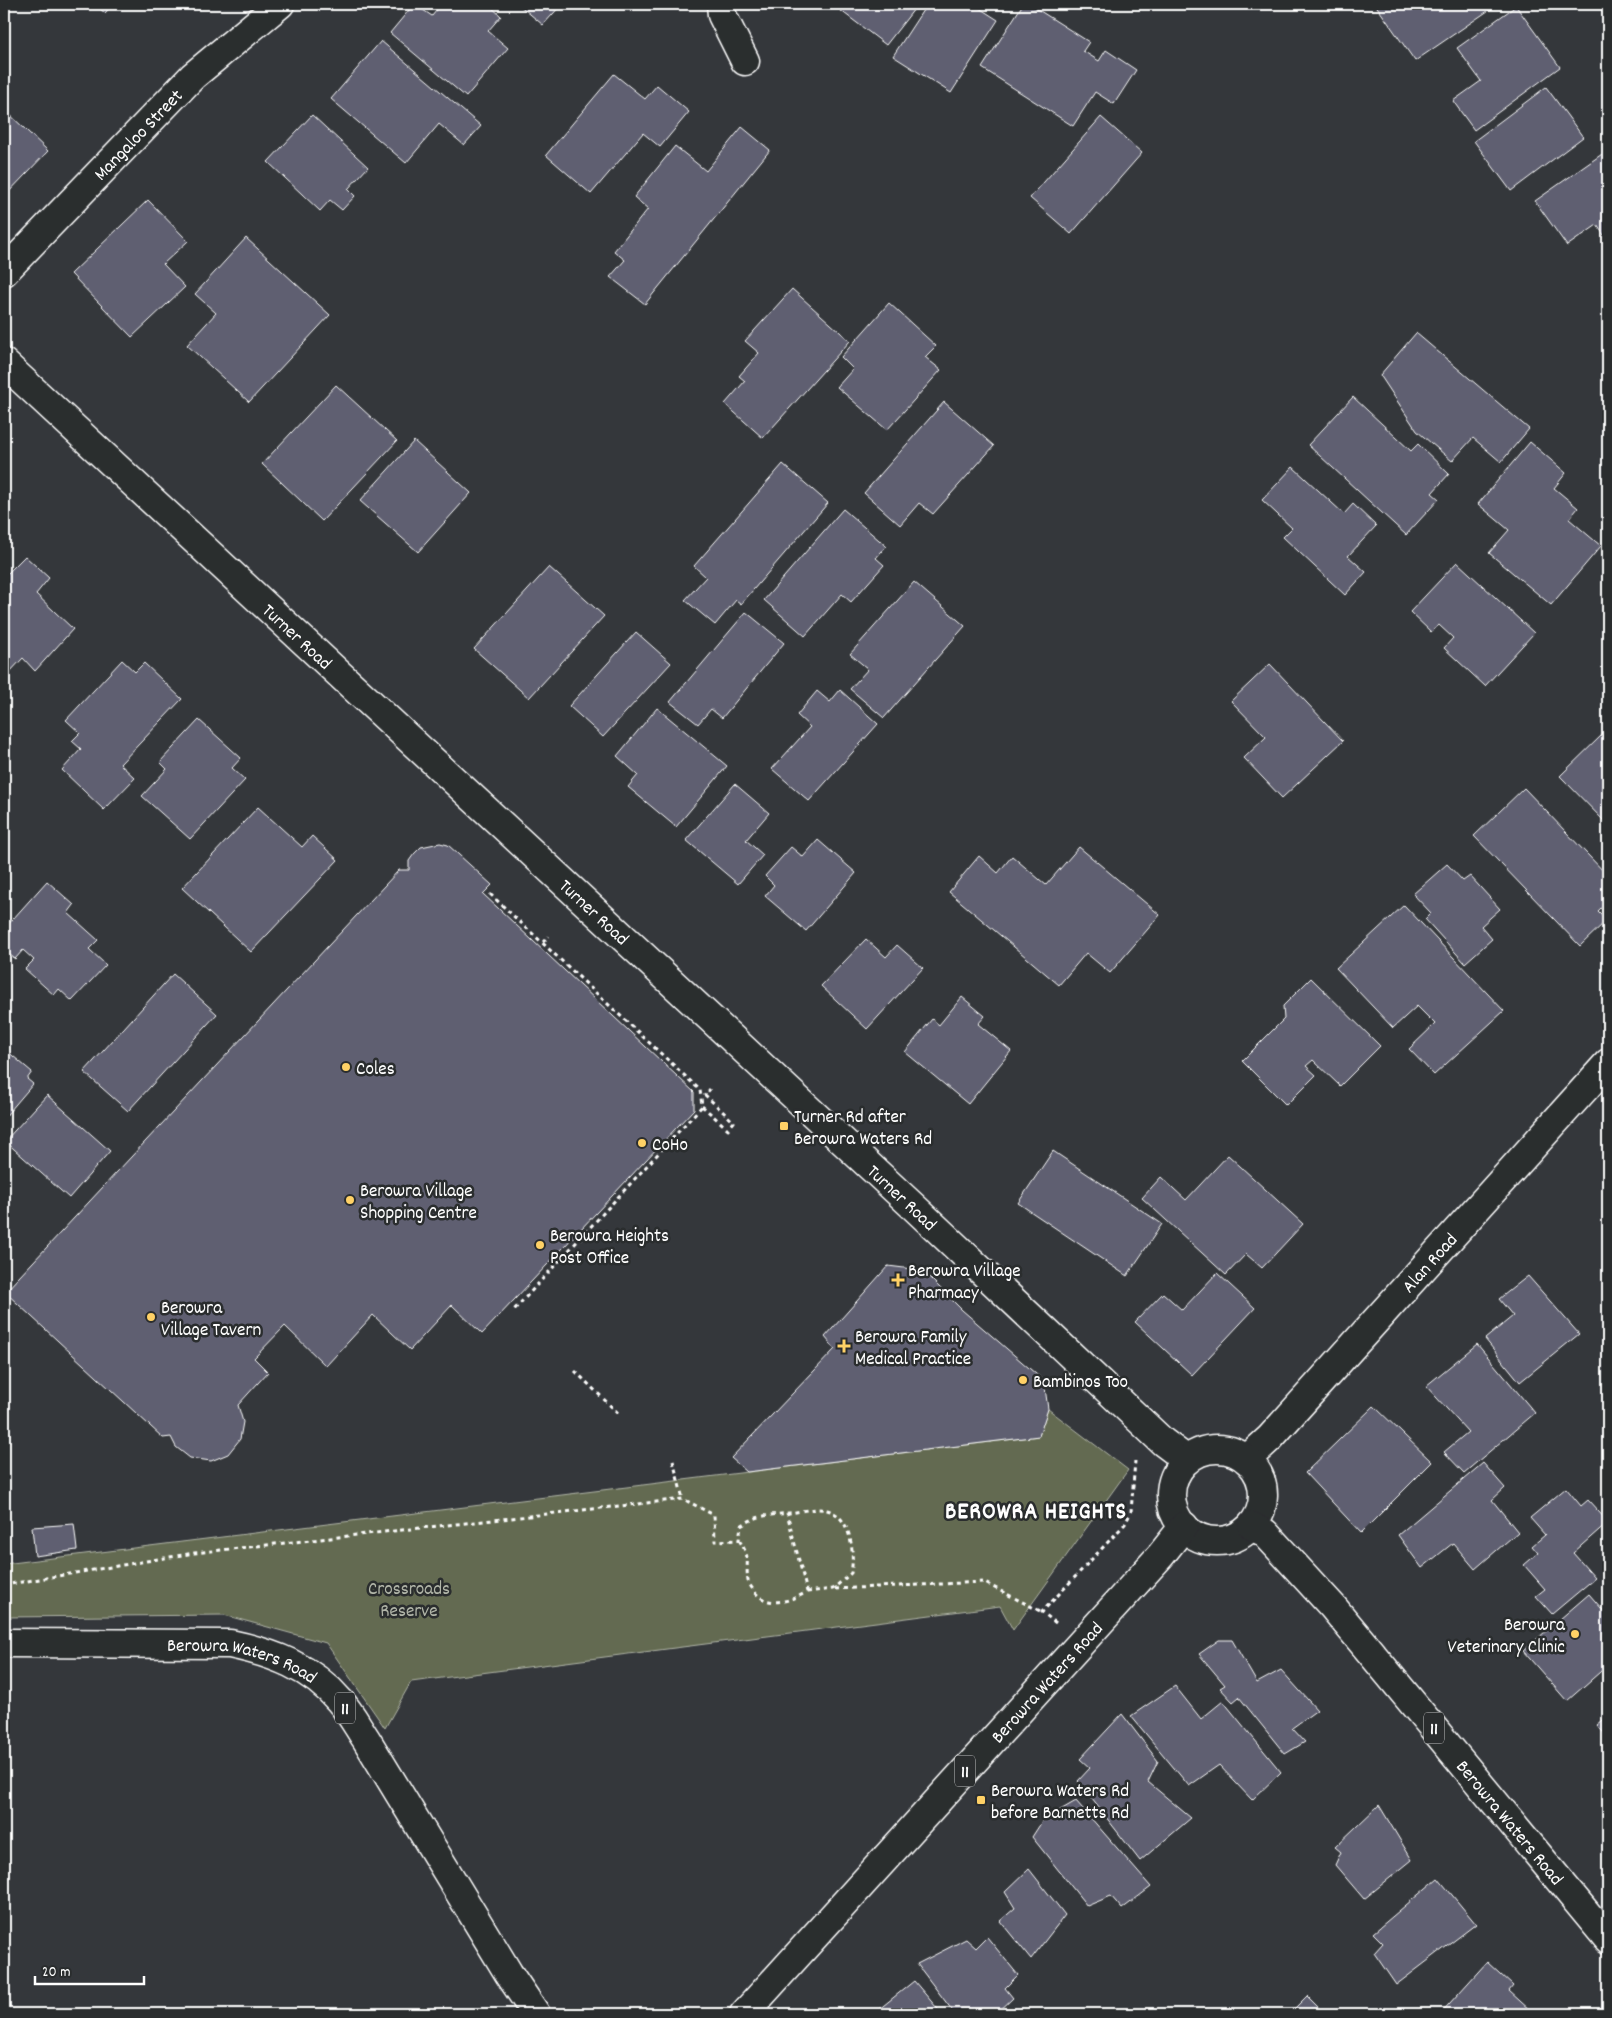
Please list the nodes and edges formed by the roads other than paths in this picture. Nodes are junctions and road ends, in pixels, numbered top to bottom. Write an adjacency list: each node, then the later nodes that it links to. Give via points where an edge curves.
1 (280, 4): 4 (street, Mangaloo Street, via 193,76)
2 (721, 4): 3 (street, via 722,15)
3 (745, 61)
4 (4, 272)
5 (4, 363): 8 (street, Turner Road, via 1163,1442)
6 (1608, 1063): 7 (street, Alan Road, via 1270,1438)
7 (1247, 1459): 8 (street, via 1236,1452 1210,1449); 10 (street, via 1262,1484 1262,1506)
8 (1187, 1460): 9 (street, via 1172,1486 1171,1500 1175,1514)
9 (1184, 1526): 10 (street, via 1196,1536 1226,1540); 14 (street, Berowra Waters Road / 11)
10 (1252, 1526): 12 (street, Berowra Waters Road / 11, via 1264,1533 1333,1607)
11 (4, 1643): 13 (street, Berowra Waters Road / 11, via 230,1644 262,1651 314,1676 341,1702 366,1739)
12 (1608, 1940)
13 (536, 2014)
14 (744, 2014)

